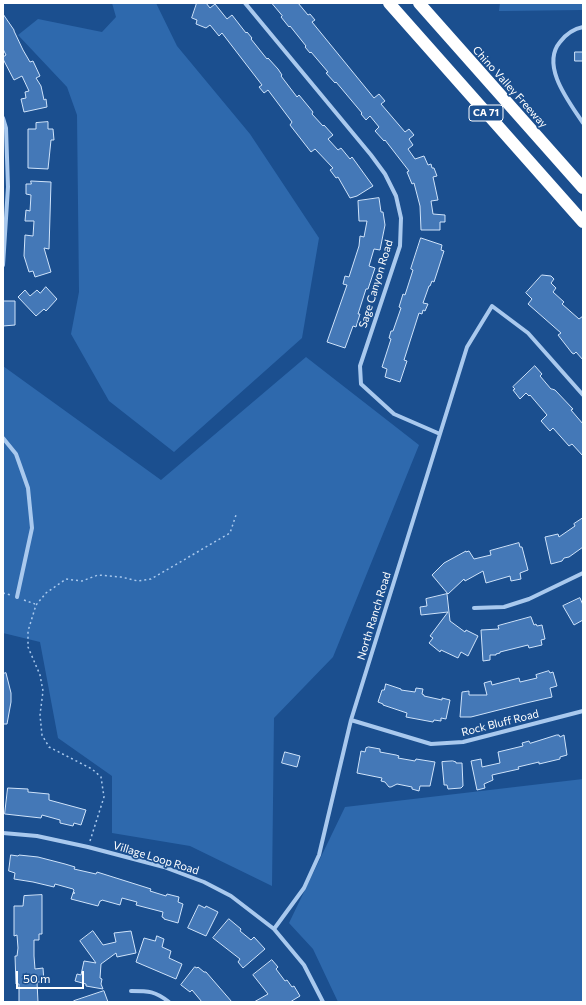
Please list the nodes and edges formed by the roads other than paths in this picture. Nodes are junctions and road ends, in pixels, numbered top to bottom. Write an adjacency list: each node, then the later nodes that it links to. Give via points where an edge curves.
1 (245, 3): 11 (street, Sage Canyon Road, via 371,155 385,174 396,196 401,218 400,246 360,366 361,384 394,414)
2 (390, 3): 8 (highway, CA 71)
3 (418, 3): 7 (highway, Chino Valley Freeway / CA 71)
4 (583, 27): 6 (street, via 565,35 556,46 553,60 560,86)
5 (3, 118): 9 (street, via 6,128 8,187)
6 (583, 123)
7 (583, 188)
8 (583, 222)
9 (3, 266)
10 (583, 395): 11 (street, North Ranch Road, via 528,333 492,306 467,346)
11 (440, 434): 17 (street, North Ranch Road)
12 (3, 438): 14 (street, via 16,454 28,488 32,528)
13 (583, 573): 15 (street, via 529,599 504,607)
14 (17, 597)
15 (474, 608)
16 (583, 711): 17 (street, Rock Bluff Road, via 462,742 431,744)
17 (351, 720): 19 (street, North Ranch Road, via 320,855 304,888)
18 (3, 833): 19 (street, Village Loop Road, via 37,836 164,867 204,882 231,896)
19 (274, 929): 22 (street, Village Loop Road, via 304,966)
20 (131, 991): 21 (street, via 159,994)
21 (169, 1002)
22 (323, 1002)

